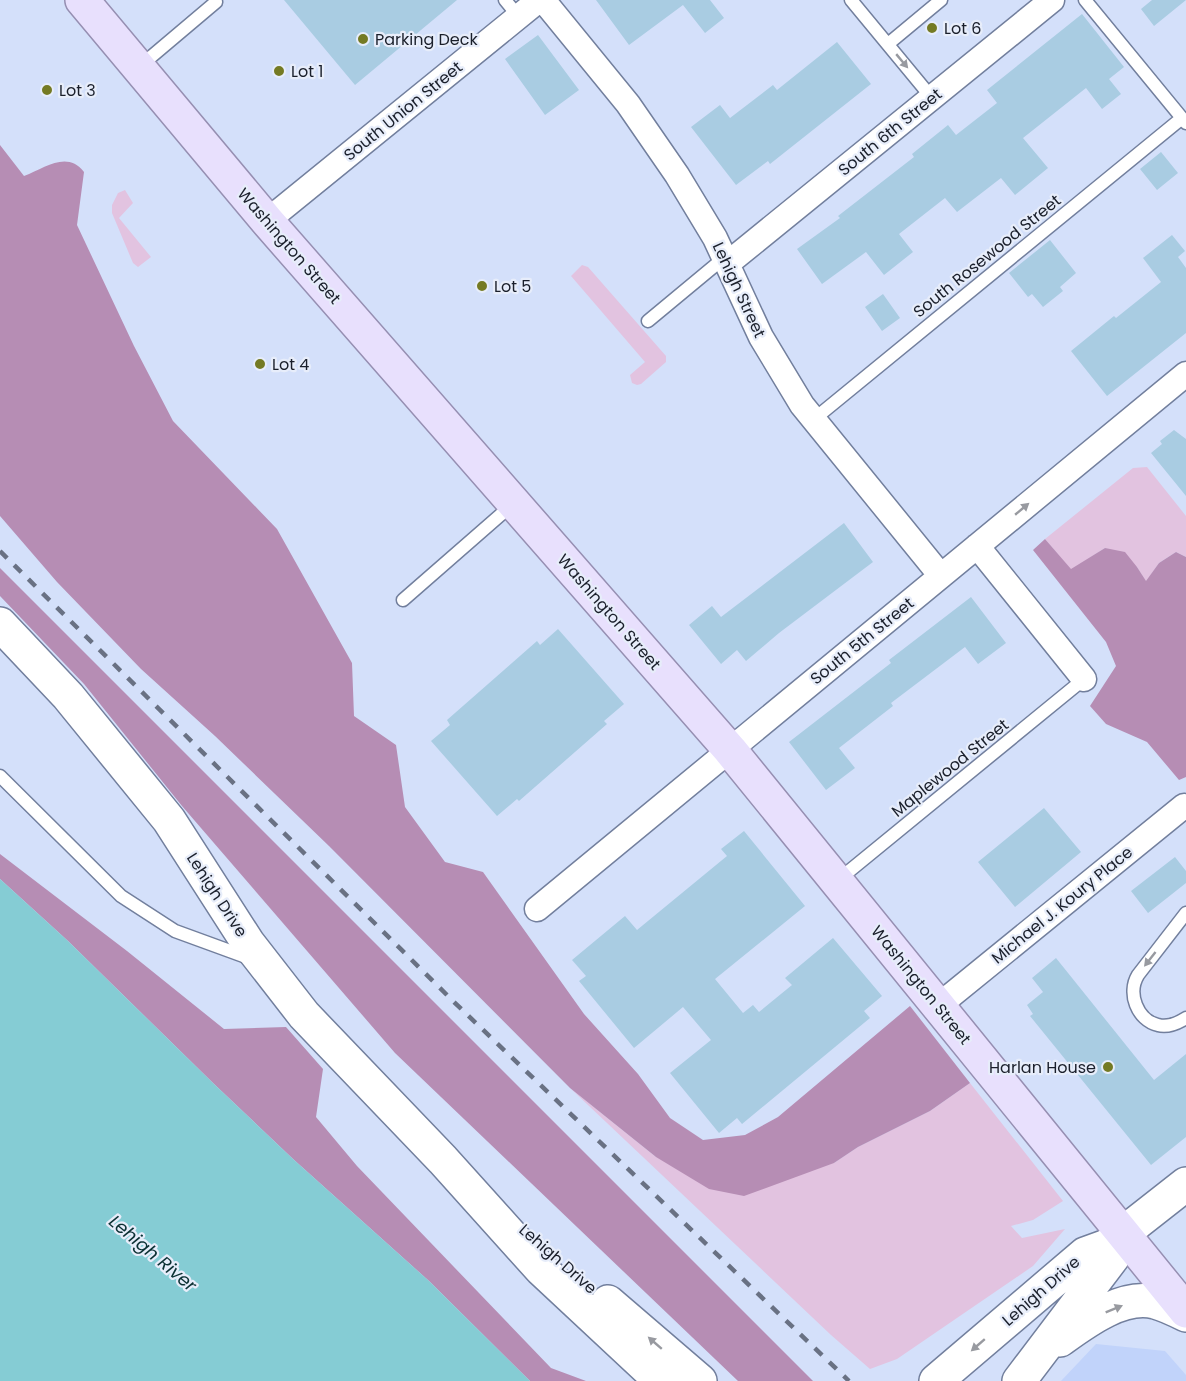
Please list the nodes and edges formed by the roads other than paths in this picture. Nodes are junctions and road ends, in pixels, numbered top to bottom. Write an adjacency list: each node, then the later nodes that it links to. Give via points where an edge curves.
1 (82, 0): 10 (main road, Washington Street)
2 (541, 0): 8 (street, South Union Street); 14 (street, Lehigh Street, via 641,122 697,207)
3 (851, 0): 9 (lane)
4 (941, 0): 9 (lane)
5 (1052, 0): 11 (street, South 6th Street)
6 (1085, 0): 12 (lane)
7 (216, 2): 10 (lane)
8 (512, 8): 13 (street, South Union Street)
9 (888, 44): 11 (lane, one-way to 11)
10 (138, 67): 13 (main road, Washington Street)
11 (932, 98): 14 (street, South 6th Street)
12 (1184, 120): 17 (lane, South Rosewood Street)
13 (267, 222): 18 (main road, Washington Street)
14 (726, 261): 15 (lane); 17 (street, Lehigh Street, via 761,337)
15 (648, 321)
16 (1186, 374): 19 (street, South 5th Street, one-way to 16)
17 (813, 420): 20 (street, Lehigh Street)
18 (514, 503): 21 (lane); 24 (main road, Washington Street)
19 (977, 546): 20 (street, South 5th Street); 23 (street)
20 (941, 576): 24 (street, South 5th Street)
21 (404, 600)
22 (0, 624): 30 (street, Lehigh Drive, via 68,696 169,820)
23 (1084, 679): 27 (lane, Maplewood Street)
24 (730, 750): 27 (main road, Washington Street); 28 (street, South 5th Street)
25 (0, 776): 30 (lane, via 121,896 175,932)
26 (1186, 808): 31 (street, Michael J. Koury Place)
27 (837, 882): 31 (main road, Washington Street)
28 (537, 909)
29 (1186, 913): 32 (lane, one-way to 32, via 1138,975 1132,993 1149,1021 1164,1026)
30 (263, 963): 33 (street, Lehigh Drive, via 304,1015)
31 (938, 1006): 35 (main road, Washington Street)
32 (1186, 1018)
33 (443, 1160): 38 (street, Lehigh Drive, via 541,1269); 39 (street, Lehigh Drive, one-way to 33)
34 (1186, 1184): 35 (street)
35 (1124, 1234): 36 (main road, Washington Street); 37 (street, Lehigh Drive, via 1113,1257); 40 (street, Lehigh Drive, one-way to 40, via 1085,1254)
36 (1186, 1313): 37 (street, one-way to 36, via 1074,1330 1113,1308 1153,1301)
37 (1030, 1376)
38 (661, 1381)
39 (700, 1381)
40 (936, 1381)

